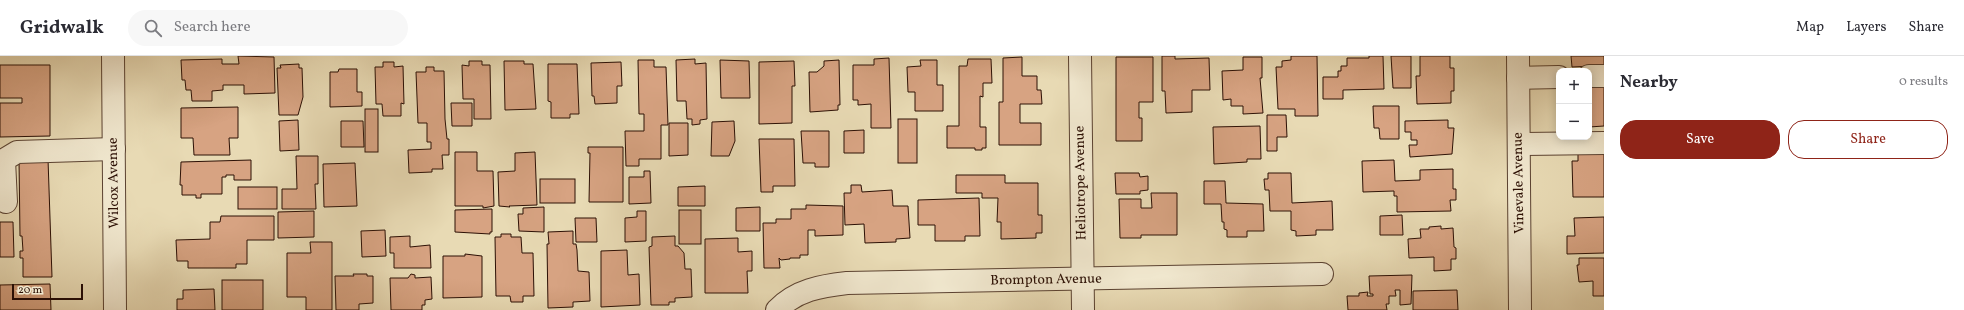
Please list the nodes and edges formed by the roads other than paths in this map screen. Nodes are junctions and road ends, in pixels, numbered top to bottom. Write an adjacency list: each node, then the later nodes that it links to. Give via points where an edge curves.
1 (113, 56): 10 (street, Wilcox Avenue)
2 (1080, 56): 13 (street, Heliotrope Avenue)
3 (1518, 56): 7 (street, Vinevale Avenue)
4 (1592, 76): 5 (street)
5 (1604, 76)
6 (1556, 77): 7 (street)
7 (1518, 78): 9 (street, Vinevale Avenue)
8 (1604, 143): 9 (street)
9 (1519, 144): 17 (street, Vinevale Avenue)
10 (114, 149): 11 (street, via 17,152 4,160); 14 (street, Wilcox Avenue)
11 (6, 202)
12 (1322, 274): 13 (street, Brompton Avenue)
13 (1082, 279): 15 (street, Brompton Avenue, via 827,285 795,295); 16 (street, Heliotrope Avenue)
14 (116, 310)
15 (777, 310)
16 (1083, 310)
17 (1520, 310)

